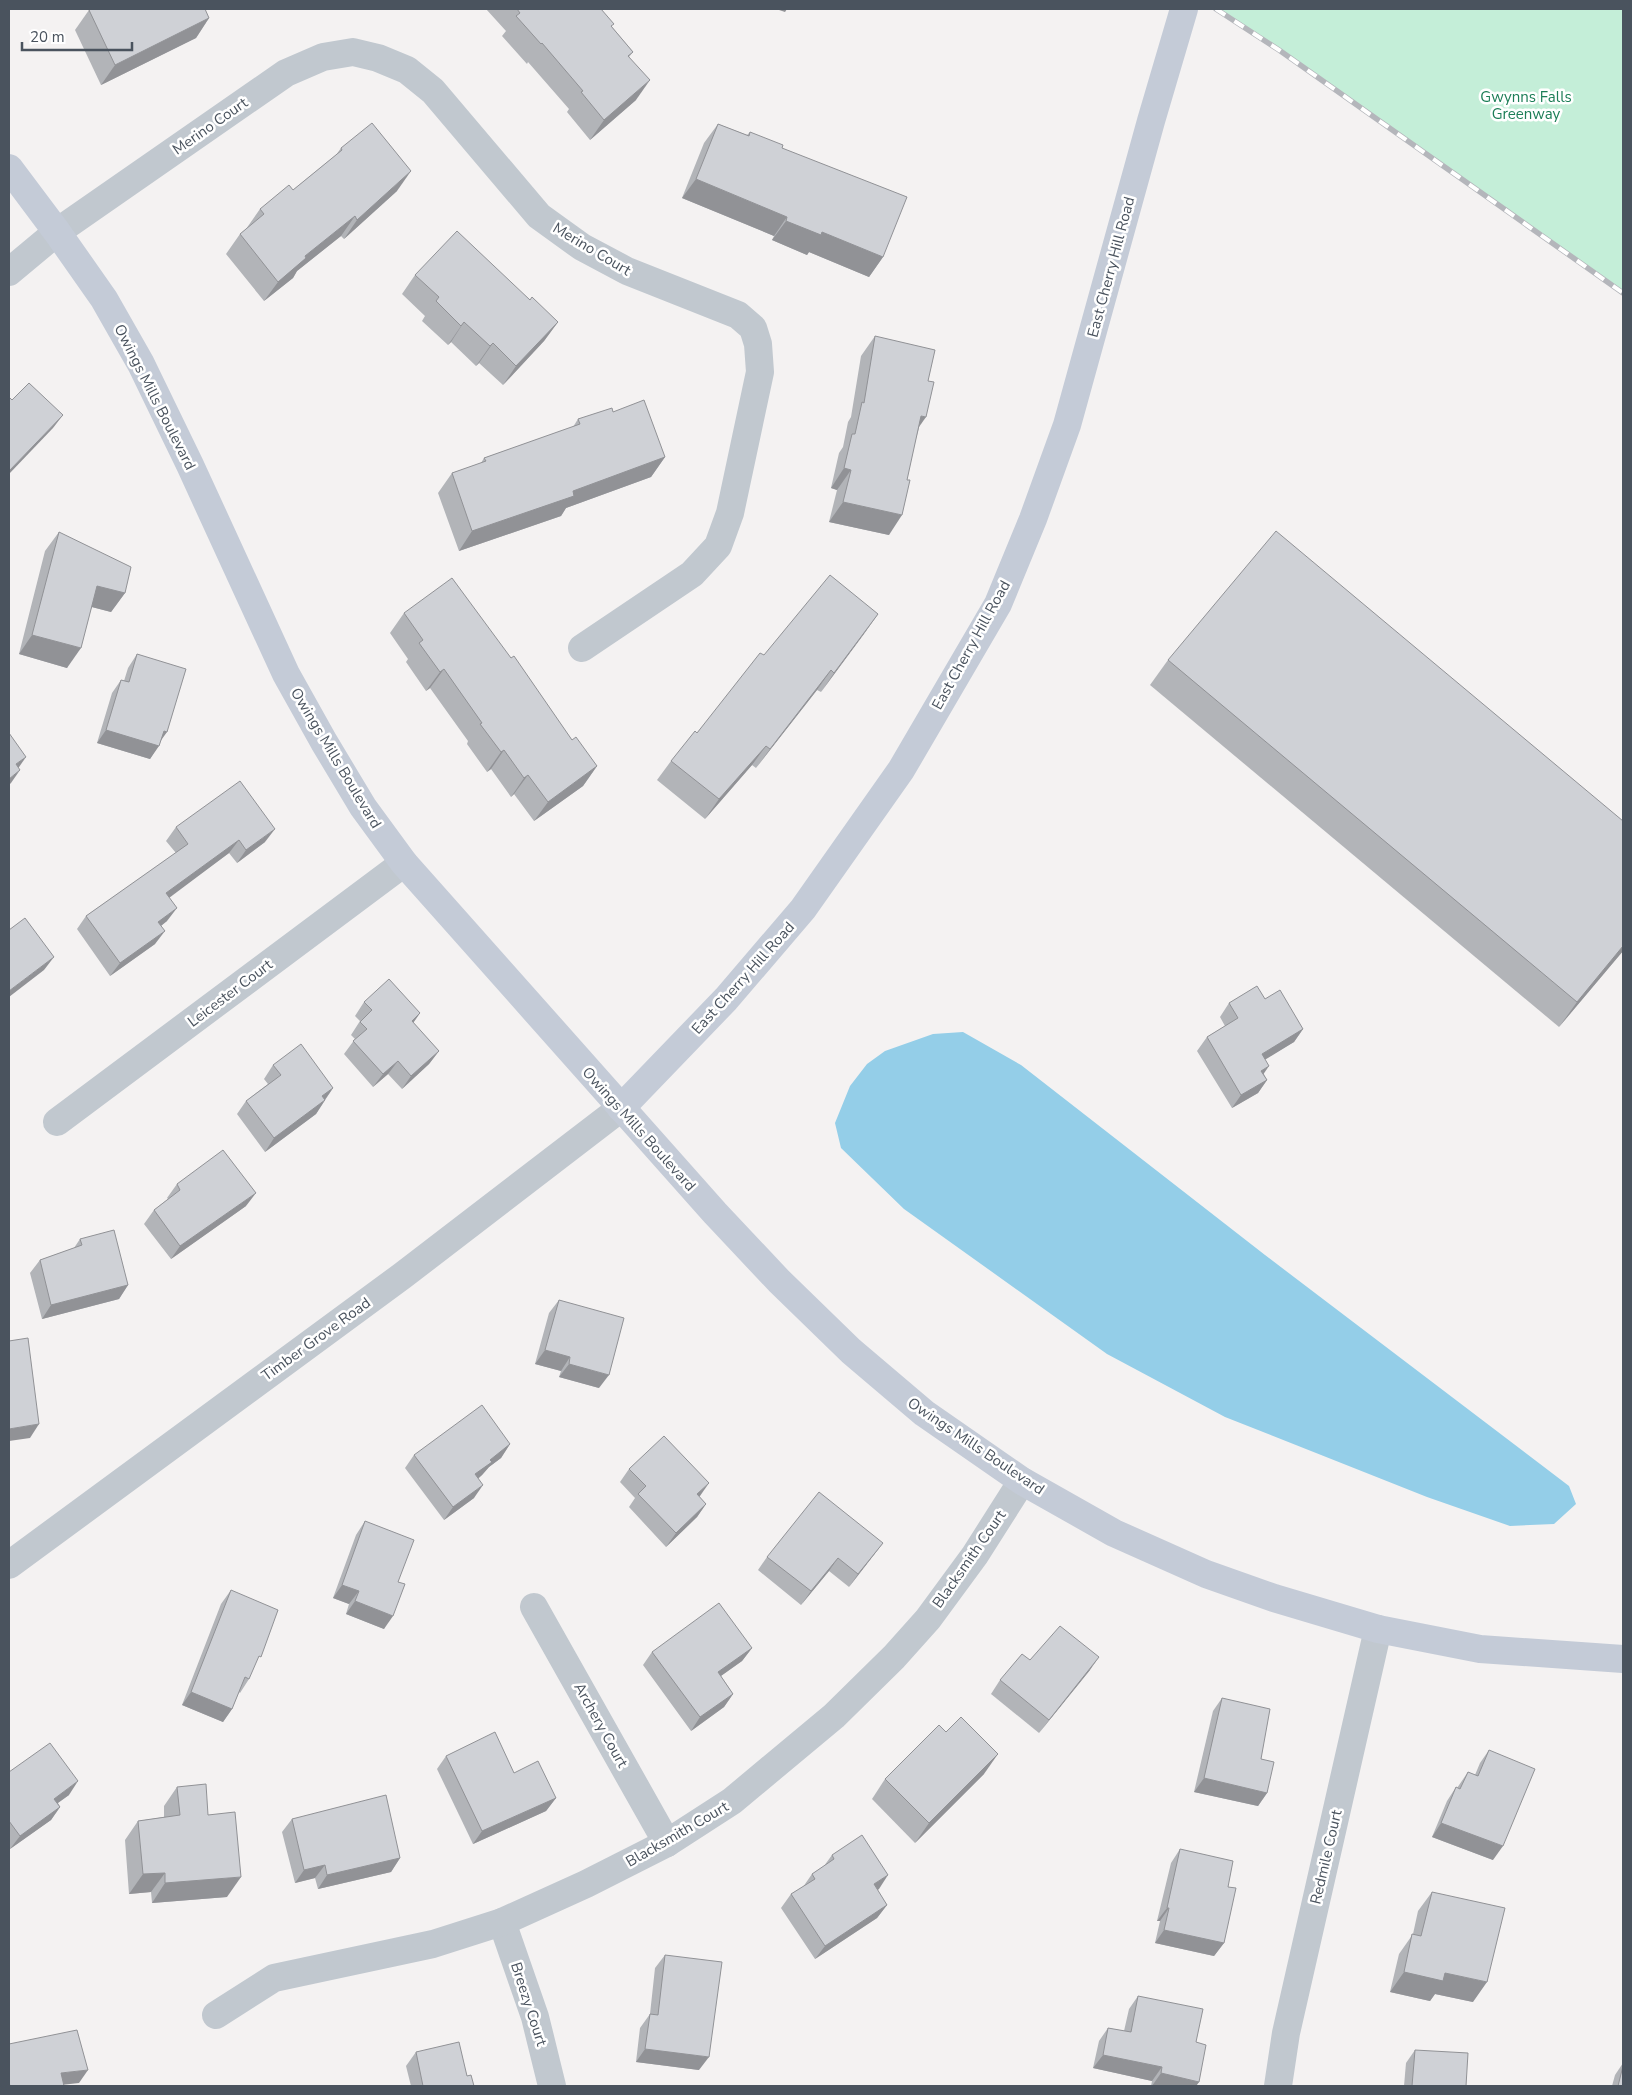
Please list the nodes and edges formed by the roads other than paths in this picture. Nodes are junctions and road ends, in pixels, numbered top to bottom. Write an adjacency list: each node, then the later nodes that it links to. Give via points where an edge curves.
1 (1184, 9): 7 (main road, East Cherry Hill Road, via 1067,425 998,604 901,770 803,910 726,999)
2 (9, 168): 3 (main road, Owings Mills Boulevard)
3 (57, 232): 4 (street, Merino Court); 5 (street, Merino Court, via 286,73 323,57 353,52 407,70 433,91 539,216 582,247 627,272 738,315 753,328 760,372 730,513 718,546 692,574); 6 (main road, Owings Mills Boulevard, via 104,300 141,364 286,674 363,807)
4 (9, 272)
5 (582, 648)
6 (404, 863): 7 (main road, Owings Mills Boulevard); 8 (street, Leicester Court)
7 (621, 1108): 9 (main road, Owings Mills Boulevard, via 714,1214 851,1351 924,1414); 10 (street, Timber Grove Road, via 402,1276)
8 (57, 1122)
9 (1022, 1481): 12 (main road, Owings Mills Boulevard, via 1114,1533 1206,1574); 14 (street, Blacksmith Court, via 975,1555 928,1619 894,1657 783,1761 732,1801)
10 (9, 1565)
11 (534, 1607): 14 (street, Archery Court)
12 (1378, 1629): 13 (main road, Owings Mills Boulevard, via 1480,1649); 18 (street, Redmile Court, via 1286,2033)
13 (1623, 1659)
14 (667, 1843): 15 (street, Blacksmith Court)
15 (502, 1922): 16 (street, Blacksmith Court, via 433,1944 274,1978); 17 (street, Breezy Court, via 535,2017)
16 (216, 2015)
17 (552, 2086)
18 (1278, 2086)

